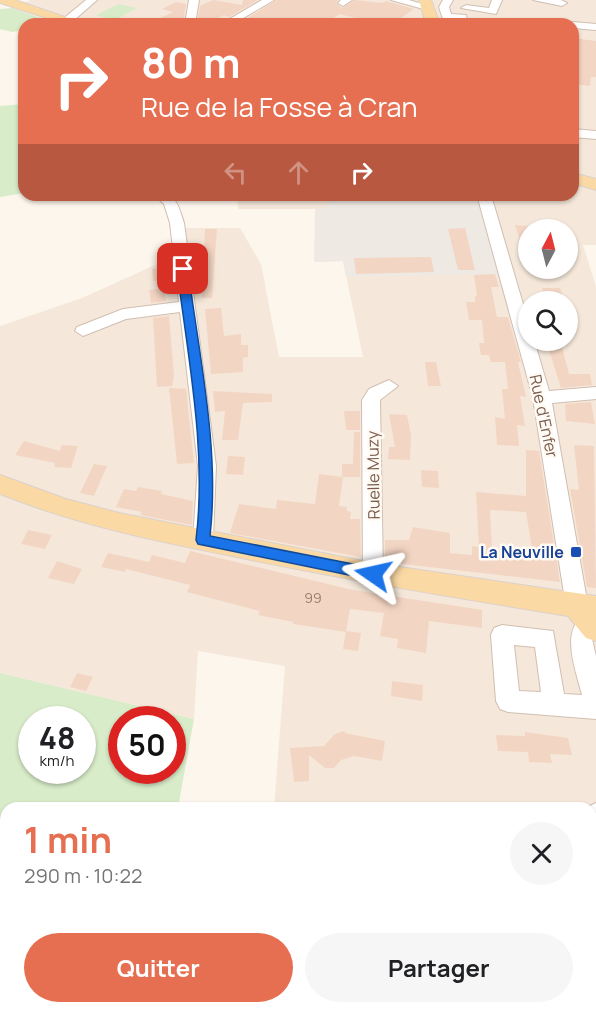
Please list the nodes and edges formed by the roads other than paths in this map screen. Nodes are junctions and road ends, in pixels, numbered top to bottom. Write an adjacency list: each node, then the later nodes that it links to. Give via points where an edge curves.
1 (2, 0): 13 (main road)
2 (92, 0): 14 (street)
3 (195, 0): 15 (street)
4 (269, 0): 16 (street)
5 (396, 0): 10 (street)
6 (497, 0): 11 (street)
7 (538, 0): 9 (street)
8 (446, 3): 12 (street, via 447,17)
9 (562, 3)
10 (426, 4)
11 (493, 12): 12 (street); 19 (street)
12 (464, 16): 17 (street); 18 (street)
13 (60, 18)
14 (76, 18)
15 (191, 18)
16 (241, 18)
17 (455, 18)
18 (483, 18)
19 (518, 18)
20 (579, 26): 21 (street)
21 (596, 27)
22 (579, 128): 23 (street)
23 (596, 129)
24 (579, 134): 25 (street)
25 (596, 135)
26 (579, 180): 27 (main road)
27 (596, 185)
28 (169, 201): 30 (street, via 177,223)
29 (486, 201): 34 (street, Rue d'Enfer)
30 (187, 306): 31 (street, via 123,314); 36 (street, via 207,466)
31 (83, 331)
32 (389, 386): 37 (street, Ruelle Muzy, via 375,393 371,400)
33 (596, 393): 34 (street)
34 (543, 398): 38 (street, Rue d'Enfer)
35 (0, 484): 36 (main road, via 62,508)
36 (203, 540): 37 (main road)
37 (373, 574): 38 (main road)
38 (590, 616): 40 (street, via 581,639)
39 (554, 704): 40 (street)
40 (596, 708)

